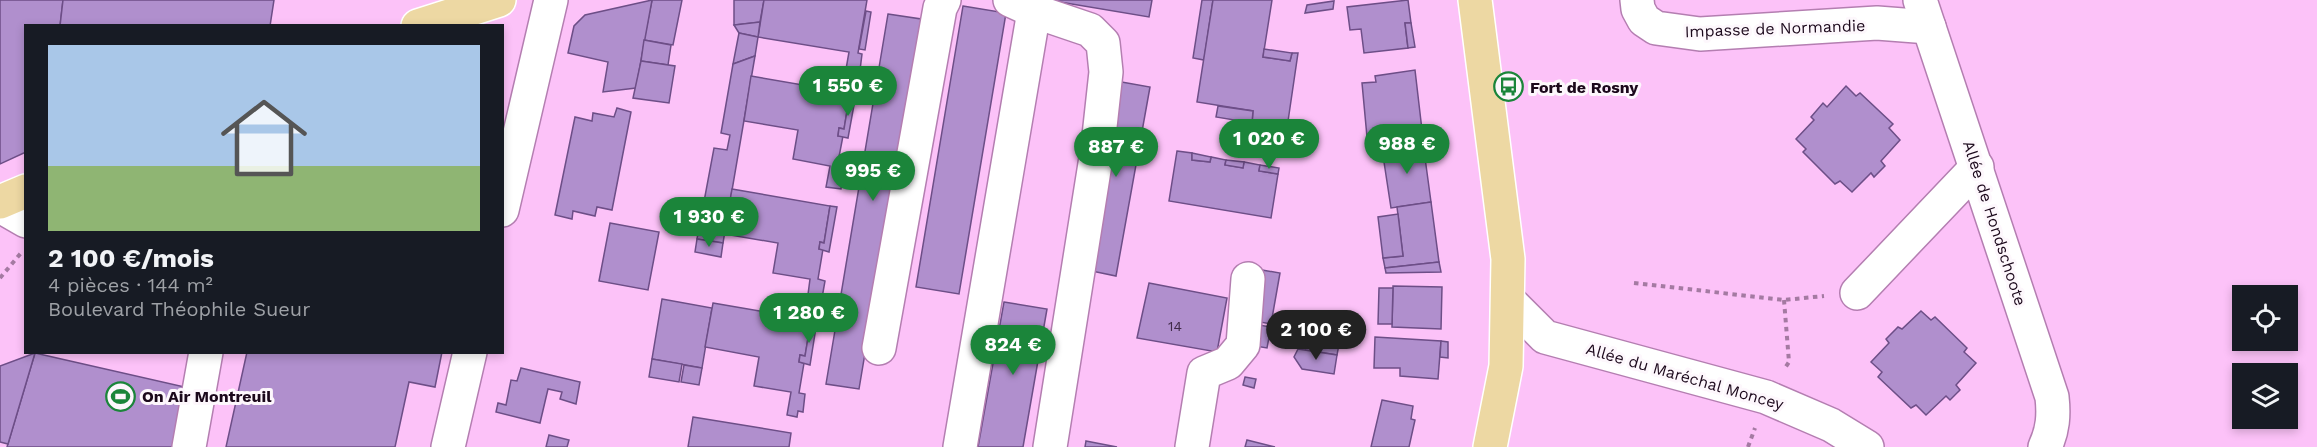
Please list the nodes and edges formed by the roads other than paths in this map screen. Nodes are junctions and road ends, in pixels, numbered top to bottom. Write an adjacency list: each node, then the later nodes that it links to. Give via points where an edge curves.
1 (499, 0): 8 (main road)
2 (551, 0): 11 (street)
3 (944, 0): 17 (street)
4 (1475, 0): 16 (main road, via 1508,259)
5 (1637, 0): 7 (street, Impasse de Normandie, via 1644,20 1656,28 1700,34 1877,24)
6 (1022, 6): 22 (street); 23 (street, via 1090,30 1103,43 1106,72)
7 (1925, 13): 9 (street, Allée de Hondschoote)
8 (424, 24)
9 (1977, 167): 15 (street); 27 (street, Allée de Hondschoote, via 2052,397 2054,415)
10 (24, 192): 12 (main road)
11 (504, 201)
12 (0, 204): 13 (street)
13 (24, 220)
14 (1248, 279): 24 (street, via 1243,345 1228,363 1204,373)
15 (1857, 293)
16 (1509, 301): 25 (main road, via 1506,366); 26 (street, Allée du Maréchal Moncey, via 1545,337 1766,397 1831,425)
17 (879, 348)
18 (206, 354): 20 (street)
19 (470, 354): 21 (street)
20 (189, 447)
21 (448, 447)
22 (960, 447)
23 (1050, 447)
24 (1192, 447)
25 (1490, 447)
26 (1867, 447)
27 (2045, 447)

